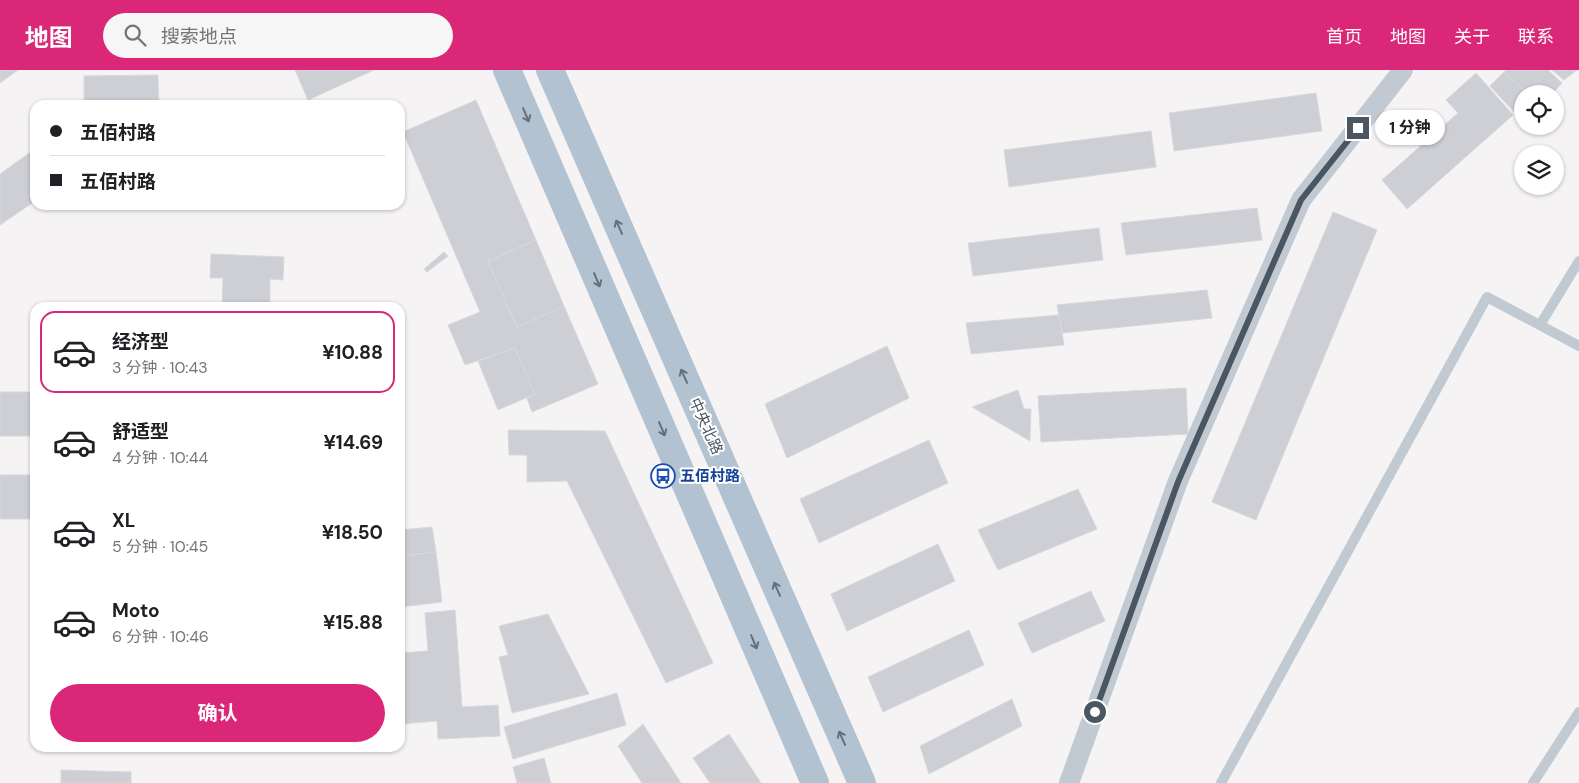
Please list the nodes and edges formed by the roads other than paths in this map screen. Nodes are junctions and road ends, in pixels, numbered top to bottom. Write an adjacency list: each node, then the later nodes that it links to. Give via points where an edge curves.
1 (507, 70): 8 (main road, one-way to 8)
2 (550, 70): 9 (main road, 中央北路, one-way to 2)
3 (1403, 70): 10 (street, via 1301,200 1178,482)
4 (1579, 261): 5 (lane)
5 (1540, 325): 6 (lane); 11 (lane, via 1487,297)
6 (1579, 346)
7 (1579, 712): 12 (lane)
8 (815, 783)
9 (862, 783)
10 (1069, 783)
11 (1222, 783)
12 (1533, 783)

